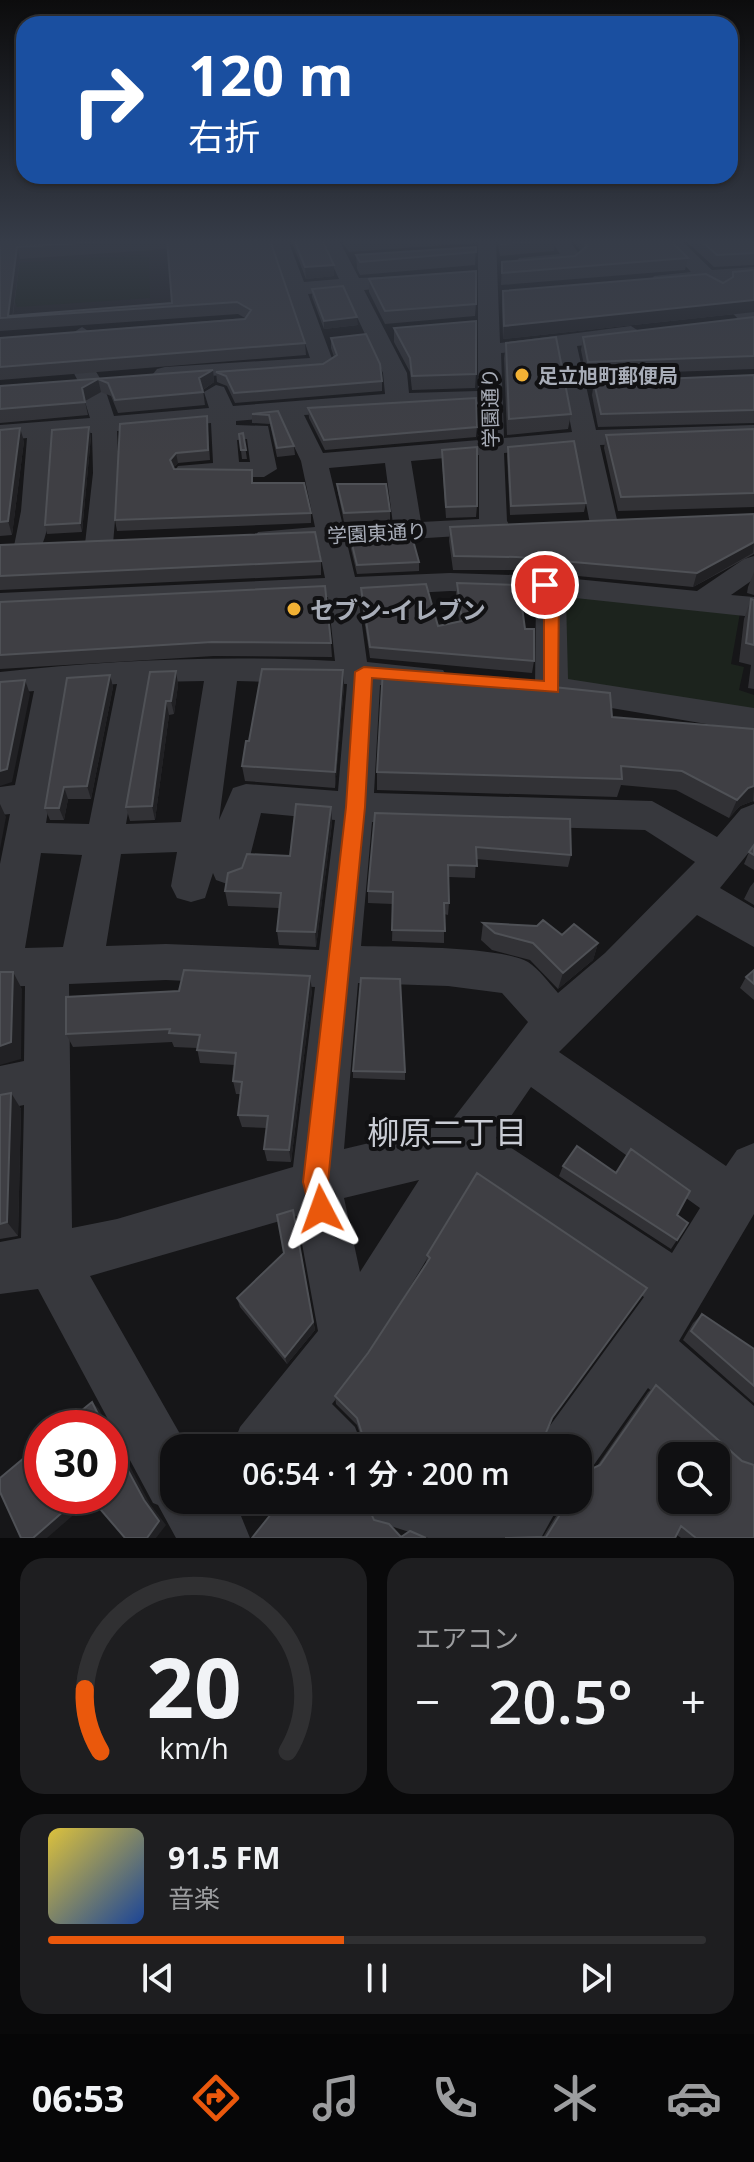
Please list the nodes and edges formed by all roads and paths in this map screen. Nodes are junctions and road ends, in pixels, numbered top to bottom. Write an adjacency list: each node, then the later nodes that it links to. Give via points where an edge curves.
1 (313, 312): 14 (street)
2 (372, 312): 10 (street)
3 (487, 312): 16 (street, 学園通り)
4 (510, 312): 6 (street)
5 (585, 316): 12 (street, via 650,324)
6 (515, 317)
7 (754, 320): 8 (street)
8 (725, 324)
9 (110, 332): 11 (street)
10 (386, 333): 14 (street); 25 (street)
11 (82, 334): 13 (street); 22 (street, via 79,362)
12 (559, 334): 16 (street); 21 (street)
13 (55, 336)
14 (332, 338): 18 (street, via 318,366 292,364)
15 (202, 346): 18 (street)
16 (489, 350): 24 (street, 学園通り)
17 (144, 364): 18 (street, via 146,376)
18 (211, 377): 23 (street); 29 (street)
19 (62, 384): 22 (street)
20 (603, 384): 21 (street)
21 (574, 385): 33 (street)
22 (108, 387): 28 (street)
23 (150, 390)
24 (489, 398): 25 (street); 34 (street, 学園通り)
25 (398, 400): 31 (street)
26 (289, 410): 29 (street); 31 (street); 36 (street)
27 (752, 420): 33 (street)
28 (105, 423): 29 (street); 30 (street); 48 (street)
29 (223, 424): 37 (street); 37 (street, via 259,431 264,469)
30 (40, 429): 32 (street); 48 (street, via 35,511)
31 (344, 431): 35 (street); 36 (street)
32 (0, 433)
33 (586, 439): 34 (street); 40 (street)
34 (490, 446): 35 (street); 43 (street, 学園通り)
35 (397, 454): 44 (street)
36 (314, 461): 45 (street)
37 (227, 470): 38 (street)
38 (187, 472)
39 (635, 523): 40 (street)
40 (604, 524): 41 (street)
41 (575, 525)
42 (532, 526): 43 (street, 学園東通り)
43 (493, 528): 44 (street, 学園東通り)
44 (408, 530): 45 (street, 学園東通り)
45 (332, 536): 46 (street, 学園東通り); 50 (street)
46 (239, 539)
47 (130, 543): 48 (street)
48 (51, 545)
49 (754, 565): 52 (street, via 710,595)
50 (342, 586): 51 (street); 53 (street); 56 (street)
51 (551, 586): 52 (street); 62 (street)
52 (710, 602): 54 (street)
53 (0, 603)
54 (754, 607)
55 (222, 670): 56 (street); 57 (street); 67 (street)
56 (358, 672): 59 (street); 65 (street)
57 (136, 673): 58 (street); 69 (street)
58 (53, 676): 60 (street); 64 (street)
59 (457, 680)
60 (0, 683)
61 (519, 685): 62 (street)
62 (552, 688): 63 (street)
63 (754, 720)
64 (16, 800): 68 (street)
65 (355, 807): 67 (street, via 246,798 233,852); 70 (street, via 652,816); 75 (street)
66 (754, 819): 70 (street)
67 (195, 836): 69 (street); 71 (street)
68 (26, 838): 69 (street); 72 (street)
69 (105, 840): 74 (street)
70 (706, 875): 73 (street); 76 (street)
71 (191, 886)
72 (7, 891): 74 (street)
73 (754, 929)
74 (33, 967): 75 (street, via 166,962); 77 (street)
75 (339, 967): 76 (street, via 448,967 514,976); 79 (street)
76 (542, 1039): 78 (street); 80 (street)
77 (23, 1084): 81 (street)
78 (463, 1145): 79 (street); 82 (street); 83 (street, via 449,1178)
79 (316, 1182): 81 (street, via 117,1245); 83 (street)
80 (744, 1184): 82 (street)
81 (24, 1264): 88 (street, via 57,1270)
82 (679, 1289): 84 (street)
83 (347, 1341): 85 (street)
84 (644, 1347): 86 (street); 87 (street)
85 (278, 1428)
86 (580, 1434)
87 (754, 1444)
88 (160, 1450)
89 (446, 1514): 91 (street)
90 (522, 1514): 92 (street)
91 (478, 1538)
92 (504, 1538)

